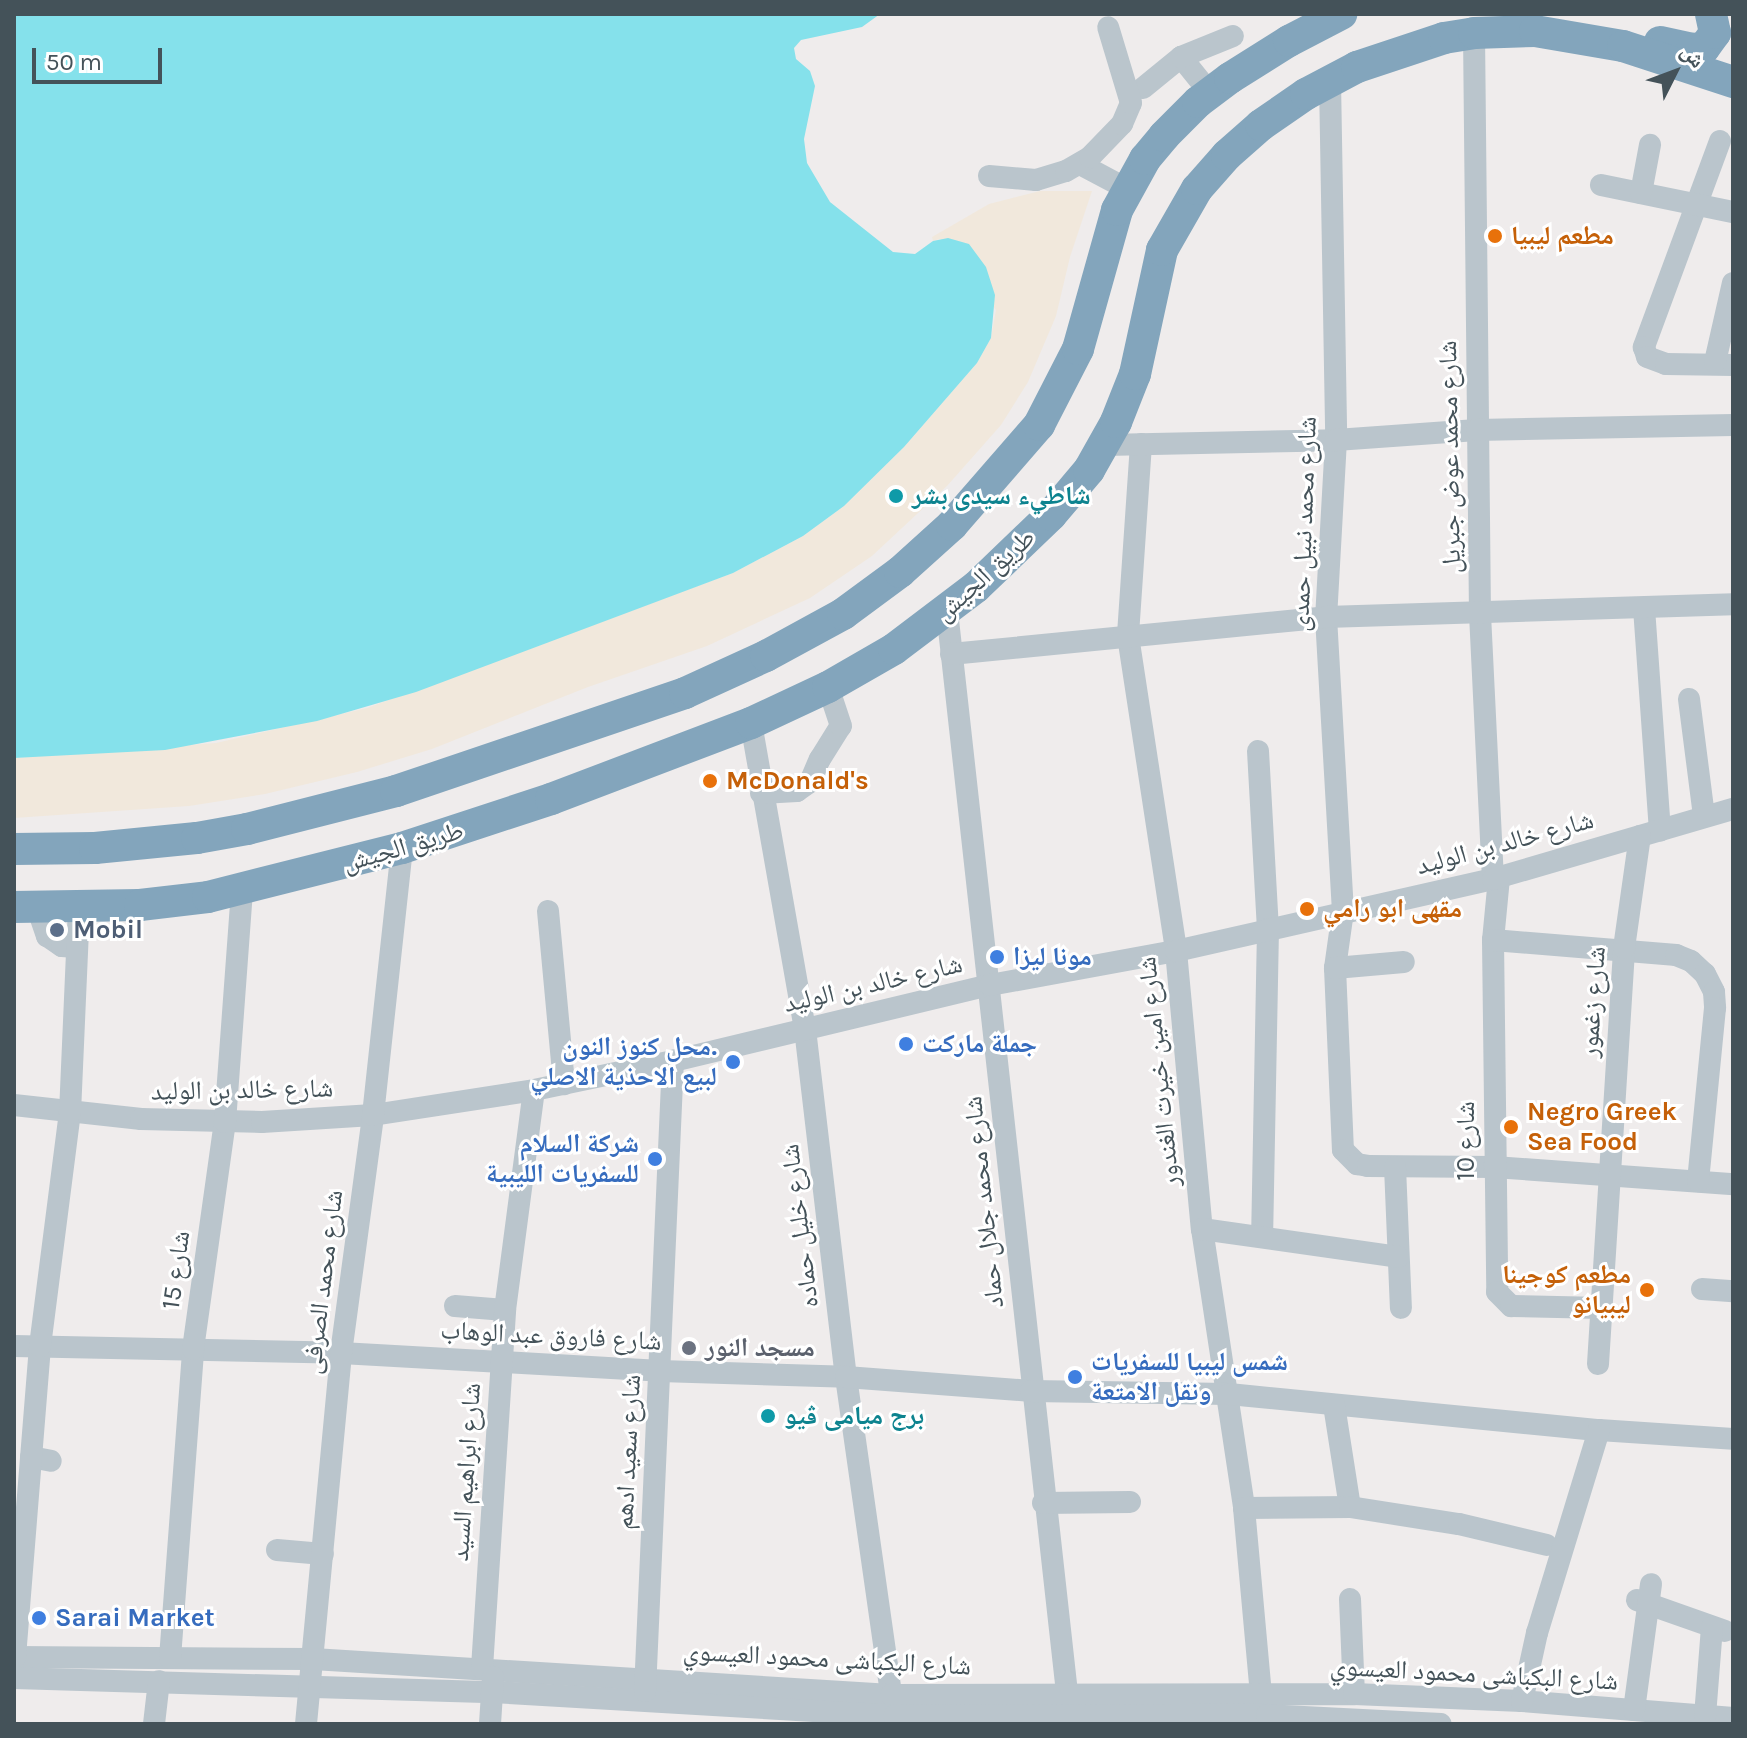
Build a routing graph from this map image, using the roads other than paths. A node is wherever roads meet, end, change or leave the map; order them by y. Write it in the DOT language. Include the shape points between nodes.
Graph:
graph roads {
  1 [pos="1341,14"];
  2 [pos="1711,14"];
  3 [pos="1108,27"];
  4 [pos="1474,33"];
  5 [pos="1233,36"];
  6 [pos="1594,39"];
  7 [pos="1181,57"];
  8 [pos="1330,81"];
  9 [pos="1733,82"];
  10 [pos="1143,88"];
  11 [pos="1210,93"];
  12 [pos="1720,141"];
  13 [pos="1650,145"];
  14 [pos="1080,164"];
  15 [pos="989,176"];
  16 [pos="1601,185"];
  17 [pos="1127,189"];
  18 [pos="1641,193"];
  19 [pos="1696,204"];
  20 [pos="1733,212"];
  21 [pos="1733,283"];
  22 [pos="1724,364"];
  23 [pos="1733,425"];
  24 [pos="1477,430"];
  25 [pos="1336,440"];
  26 [pos="1141,444"];
  27 [pos="1105,445"];
  28 [pos="1733,604"];
  29 [pos="1644,608"];
  30 [pos="947,611"];
  31 [pos="1480,614"];
  32 [pos="1326,617"];
  33 [pos="1128,636"];
  34 [pos="951,654"];
  35 [pos="828,687"];
  36 [pos="1689,699"];
  37 [pos="751,723"];
  38 [pos="1258,751"];
  39 [pos="761,793"];
  40 [pos="1733,809"];
  41 [pos="1704,816"];
  42 [pos="1650,833"];
  43 [pos="402,848"];
  44 [pos="14,849"];
  45 [pos="1496,878"];
  46 [pos="242,890"];
  47 [pos="26,907"];
  48 [pos="79,907"];
  49 [pos="548,911"];
  50 [pos="1343,911"];
  51 [pos="1268,929"];
  52 [pos="1493,940"];
  53 [pos="75,947"];
  54 [pos="1624,948"];
  55 [pos="1176,951"];
  56 [pos="1404,962"];
  57 [pos="1335,968"];
  58 [pos="990,985"];
  59 [pos="805,1029"];
  60 [pos="673,1061"];
  61 [pos="564,1084"];
  62 [pos="534,1090"];
  63 [pos="14,1105"];
  64 [pos="70,1113"];
  65 [pos="373,1115"];
  66 [pos="225,1122"];
  67 [pos="1395,1167"];
  68 [pos="1494,1167"];
  69 [pos="1610,1173"];
  70 [pos="1698,1181"];
  71 [pos="1733,1184"];
  72 [pos="1202,1229"];
  73 [pos="1262,1236"];
  74 [pos="1398,1257"];
  75 [pos="1702,1289"];
  76 [pos="1733,1291"];
  77 [pos="455,1306"];
  78 [pos="1401,1308"];
  79 [pos="1602,1308"];
  80 [pos="505,1310"];
  81 [pos="14,1346"];
  82 [pos="40,1346"];
  83 [pos="193,1349"];
  84 [pos="341,1353"];
  85 [pos="501,1361"];
  86 [pos="1598,1364"];
  87 [pos="660,1371"];
  88 [pos="846,1377"];
  89 [pos="1031,1391"];
  90 [pos="1229,1394"];
  91 [pos="1334,1405"];
  92 [pos="1599,1430"];
  93 [pos="1733,1439"];
  94 [pos="1130,1502"];
  95 [pos="1043,1503"];
  96 [pos="1350,1507"];
  97 [pos="1244,1508"];
  98 [pos="1547,1545"];
  99 [pos="277,1550"];
  100 [pos="323,1554"];
  101 [pos="1350,1599"];
  102 [pos="170,1658"];
  103 [pos="313,1659"];
  104 [pos="14,1664"];
  105 [pos="488,1668"];
  106 [pos="159,1681"];
  107 [pos="311,1685"];
  108 [pos="645,1690"];
  109 [pos="493,1692"];
  110 [pos="1067,1693"];
  111 [pos="1261,1694"];
  112 [pos="1354,1694"];
  113 [pos="1522,1701"];
  114 [pos="1634,1710"];
  115 [pos="893,1712"];
  116 [pos="720,1716"];
  117 [pos="1705,1716"];
  118 [pos="1733,1718"];
  119 [pos="1078,1721"];
  120 [pos="1342,1721"];
  121 [pos="154,1724"];
  122 [pos="306,1724"];
  123 [pos="490,1724"];
  124 [pos="1441,1724"];
  1 -- 11 [label="highway"];
  2 -- 6 [label="highway" via="1715,33 1698,50 1630,37"];
  3 -- 14 [label="street" via="1130,110 1108,140"];
  4 -- 6 [label="highway, طريق الجيش" via="1535,31"];
  4 -- 8 [label="highway, طريق الجيش" via="1400,51"];
  4 -- 24 [label="street, شارع محمد عوض جبريل"];
  5 -- 7 [label="street"];
  6 -- 9 [label="highway, طريق الجيش"];
  7 -- 10 [label="street"];
  7 -- 11 [label="street"];
  8 -- 25 [label="street, شارع محمد نبيل حمدى"];
  8 -- 27 [label="highway, طريق الجيش" via="1244,139 1184,208 1162,250 1135,374"];
  11 -- 17 [label="highway" via="1164,136"];
  12 -- 19 [label="street"];
  13 -- 18 [label="street"];
  14 -- 15 [label="street" via="1036,180"];
  14 -- 17 [label="street"];
  16 -- 18 [label="street"];
  17 -- 44 [label="highway" via="1107,238 1078,349 1039,425 952,525 843,614 672,698 396,791 197,838"];
  18 -- 19 [label="street"];
  19 -- 20 [label="street"];
  19 -- 22 [label="street" via="1645,353 1666,364"];
  21 -- 22 [label="street"];
  23 -- 24 [label="street"];
  24 -- 25 [label="street"];
  24 -- 31 [label="street, شارع محمد عوض جبريل"];
  25 -- 26 [label="street"];
  25 -- 32 [label="street, شارع محمد نبيل حمدى"];
  26 -- 27 [label="street"];
  26 -- 33 [label="street, شارع امين خيرت الغندور"];
  27 -- 30 [label="highway, طريق الجيش" via="1051,515"];
  28 -- 29 [label="street"];
  29 -- 31 [label="street"];
  29 -- 42 [label="street, شارع زغمور"];
  30 -- 34 [label="street, شارع محمد جلال حماد"];
  30 -- 35 [label="highway, طريق الجيش"];
  31 -- 32 [label="street"];
  31 -- 45 [label="street, شارع محمد عوض جبريل"];
  32 -- 33 [label="street"];
  32 -- 50 [label="street, شارع محمد نبيل حمدى"];
  33 -- 34 [label="street"];
  33 -- 55 [label="street, شارع امين خيرت الغندور"];
  34 -- 58 [label="street, شارع محمد جلال حماد"];
  35 -- 37 [label="highway, طريق الجيش"];
  35 -- 39 [label="street" via="841,726 810,782 797,791"];
  36 -- 41 [label="street"];
  37 -- 39 [label="street, شارع خليل حماده"];
  37 -- 43 [label="highway, طريق الجيش" via="551,799"];
  38 -- 51 [label="street"];
  39 -- 59 [label="street, شارع خليل حماده"];
  40 -- 41 [label="street, شارع خالد بن الوليد"];
  41 -- 42 [label="street, شارع خالد بن الوليد"];
  42 -- 45 [label="street, شارع خالد بن الوليد"];
  42 -- 54 [label="street, شارع زغمور"];
  43 -- 46 [label="highway, طريق الجيش"];
  43 -- 65 [label="street, شارع محمد الصرفى"];
  45 -- 50 [label="street, شارع خالد بن الوليد"];
  45 -- 52 [label="street, شارع 10"];
  46 -- 48 [label="highway, طريق الجيش" via="174,902"];
  46 -- 66 [label="street, شارع 15"];
  47 -- 48 [label="highway, طريق الجيش"];
  47 -- 53 [label="street" via="47,936"];
  48 -- 53 [label="street"];
  49 -- 61 [label="street"];
  50 -- 51 [label="street, شارع خالد بن الوليد"];
  50 -- 57 [label="street, شارع محمد نبيل حمدى"];
  51 -- 55 [label="street, شارع خالد بن الوليد"];
  51 -- 73 [label="street"];
  52 -- 54 [label="street"];
  52 -- 68 [label="street, شارع 10"];
  53 -- 64 [label="street"];
  54 -- 69 [label="street, شارع زغمور"];
  54 -- 70 [label="street" via="1691,961 1714,992"];
  55 -- 58 [label="street, شارع خالد بن الوليد"];
  55 -- 72 [label="street, شارع امين خيرت الغندور"];
  56 -- 57 [label="street"];
  57 -- 67 [label="street, شارع محمد نبيل حمدى" via="1343,1150 1357,1164"];
  58 -- 59 [label="street, شارع خالد بن الوليد"];
  58 -- 89 [label="street, شارع محمد جلال حماد"];
  59 -- 60 [label="street, شارع خالد بن الوليد"];
  59 -- 88 [label="street, شارع خليل حماده"];
  60 -- 61 [label="street, شارع خالد بن الوليد"];
  60 -- 87 [label="street, شارع سعيد ادهم"];
  61 -- 62 [label="street, شارع خالد بن الوليد"];
  62 -- 65 [label="street, شارع خالد بن الوليد"];
  62 -- 80 [label="street, شارع ابراهيم السيد"];
  63 -- 64 [label="street, شارع خالد بن الوليد"];
  64 -- 66 [label="street, شارع خالد بن الوليد"];
  64 -- 82 [label="street"];
  65 -- 66 [label="street, شارع خالد بن الوليد"];
  65 -- 84 [label="street, شارع محمد الصرفى"];
  66 -- 83 [label="street, شارع 15"];
  67 -- 68 [label="street"];
  67 -- 74 [label="street"];
  68 -- 69 [label="street"];
  68 -- 79 [label="street, شارع 10" via="1496,1280 1502,1301 1521,1307"];
  69 -- 70 [label="street"];
  69 -- 79 [label="street, شارع زغمور"];
  70 -- 71 [label="street"];
  72 -- 73 [label="street"];
  72 -- 90 [label="street, شارع امين خيرت الغندور"];
  73 -- 74 [label="street"];
  74 -- 78 [label="street"];
  75 -- 76 [label="street"];
  77 -- 80 [label="street"];
  79 -- 86 [label="street, شارع زغمور"];
  80 -- 85 [label="street, شارع ابراهيم السيد"];
  81 -- 82 [label="street, شارع فاروق عبد الوهاب"];
  82 -- 83 [label="street, شارع فاروق عبد الوهاب"];
  82 -- 104 [label="street" via="41,1459"];
  83 -- 84 [label="street, شارع فاروق عبد الوهاب"];
  83 -- 102 [label="street, شارع 15"];
  84 -- 85 [label="street, شارع فاروق عبد الوهاب"];
  84 -- 100 [label="street, شارع محمد الصرفى"];
  85 -- 87 [label="street, شارع فاروق عبد الوهاب"];
  85 -- 105 [label="street, شارع ابراهيم السيد"];
  87 -- 88 [label="street, شارع فاروق عبد الوهاب"];
  87 -- 108 [label="street, شارع سعيد ادهم"];
  88 -- 89 [label="street, شارع فاروق عبد الوهاب"];
  88 -- 115 [label="street, شارع خليل حماده"];
  89 -- 90 [label="street, شارع فاروق عبد الوهاب"];
  89 -- 95 [label="street, شارع محمد جلال حماد"];
  90 -- 91 [label="street, شارع فاروق عبد الوهاب"];
  90 -- 97 [label="street, شارع امين خيرت الغندور"];
  91 -- 92 [label="street, شارع فاروق عبد الوهاب"];
  91 -- 96 [label="street"];
  92 -- 93 [label="street, شارع فاروق عبد الوهاب"];
  92 -- 113 [label="street" via="1537,1633"];
  94 -- 95 [label="street"];
  95 -- 110 [label="street, شارع محمد جلال حماد"];
  96 -- 97 [label="street"];
  96 -- 98 [label="street"];
  97 -- 111 [label="street, شارع امين خيرت الغندور"];
  99 -- 100 [label="street"];
  100 -- 103 [label="street, شارع محمد الصرفى"];
  101 -- 112 [label="street"];
  102 -- 103 [label="street, شارع البكباشى محمود العيسوي"];
  102 -- 104 [label="street, شارع البكباشى محمود العيسوي"];
  103 -- 105 [label="street, شارع البكباشى محمود العيسوي"];
  103 -- 107 [label="street, شارع محمد الصرفى"];
  104 -- 106 [label="street, شارع البكباشى محمود العيسوي"];
  105 -- 108 [label="street, شارع البكباشى محمود العيسوي"];
  105 -- 109 [label="street, شارع ابراهيم السيد"];
  106 -- 107 [label="street, شارع البكباشى محمود العيسوي"];
  106 -- 121 [label="street"];
  107 -- 109 [label="street, شارع البكباشى محمود العيسوي"];
  107 -- 122 [label="street, شارع محمد الصرفى"];
  108 -- 109 [label="street, شارع البكباشى محمود العيسوي"];
  108 -- 115 [label="street, شارع البكباشى محمود العيسوي"];
  108 -- 116 [label="street, شارع البكباشى محمود العيسوي"];
  109 -- 123 [label="street, شارع ابراهيم السيد"];
  110 -- 111 [label="street, شارع البكباشى محمود العيسوي"];
  110 -- 115 [label="street, شارع البكباشى محمود العيسوي"];
  111 -- 112 [label="street, شارع البكباشى محمود العيسوي"];
  112 -- 113 [label="street, شارع البكباشى محمود العيسوي"];
  113 -- 114 [label="street, شارع البكباشى محمود العيسوي"];
  114 -- 117 [label="street, شارع البكباشى محمود العيسوي"];
  114 -- 117 [label="street" via="1645,1596 1719,1629"];
  115 -- 116 [label="street, شارع البكباشى محمود العيسوي"];
  115 -- 119 [label="street, شارع البكباشى محمود العيسوي"];
  117 -- 118 [label="street, شارع البكباشى محمود العيسوي"];
  119 -- 120 [label="street, شارع البكباشى محمود العيسوي"];
  120 -- 124 [label="street, شارع البكباشى محمود العيسوي"];
}
